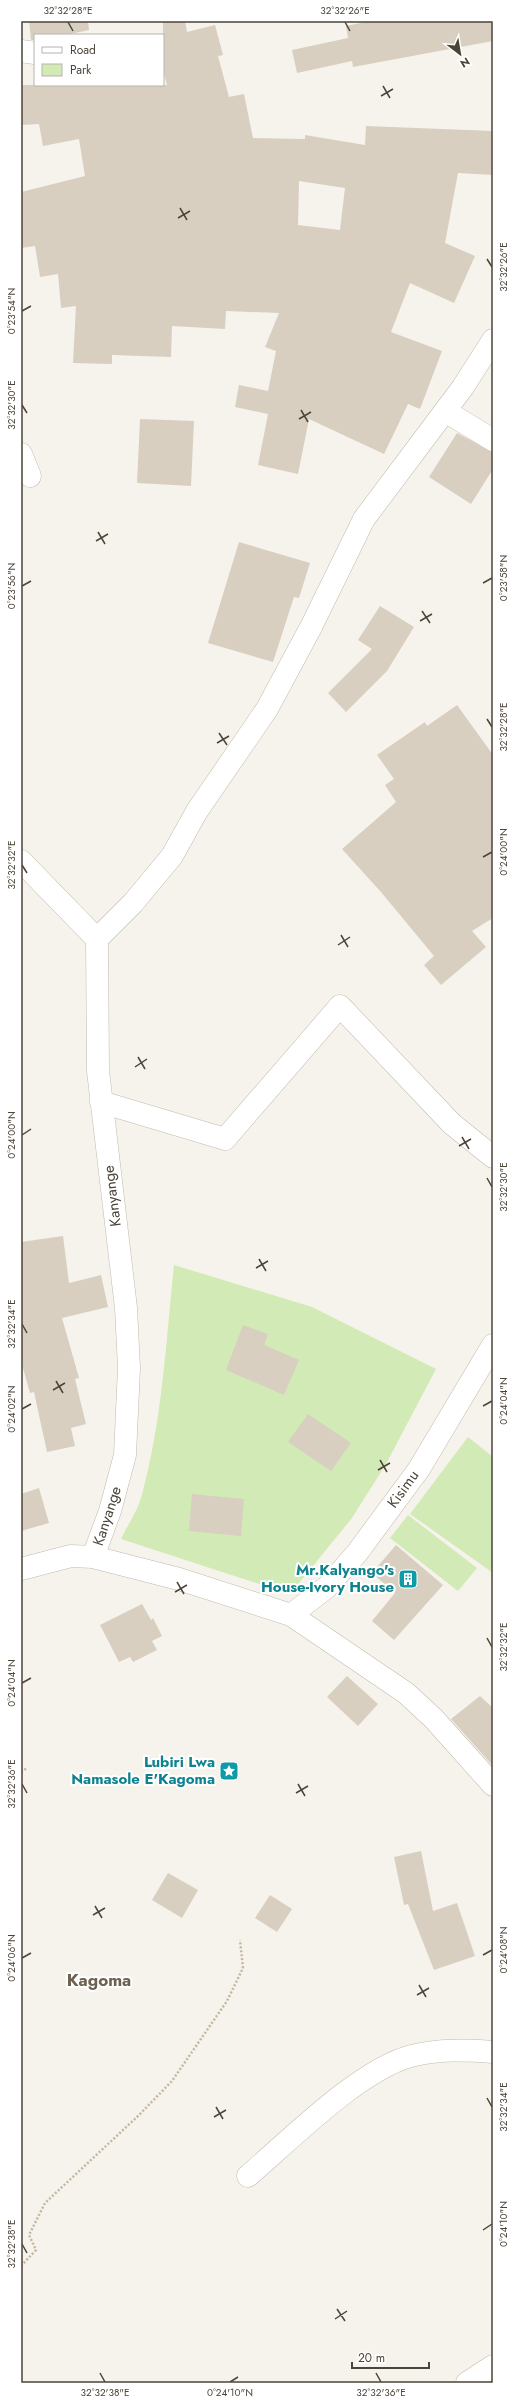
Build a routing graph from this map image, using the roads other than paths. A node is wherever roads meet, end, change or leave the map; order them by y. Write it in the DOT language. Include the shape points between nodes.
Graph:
graph roads {
  1 [pos="21,51"];
  2 [pos="34,53"];
  3 [pos="493,340"];
  4 [pos="445,411"];
  5 [pos="493,440"];
  6 [pos="21,454"];
  7 [pos="30,476"];
  8 [pos="21,861"];
  9 [pos="97,939"];
  10 [pos="101,1102"];
  11 [pos="493,1156"];
  12 [pos="493,1345"];
  13 [pos="93,1557"];
  14 [pos="21,1569"];
  15 [pos="291,1615"];
  16 [pos="493,1785"];
  17 [pos="493,2052"];
  18 [pos="248,2176"];
  19 [pos="493,2366"];
  20 [pos="467,2383"];
  1 -- 2 [label="street"];
  3 -- 4 [label="street"];
  4 -- 5 [label="street"];
  4 -- 9 [label="street" via="364,519 267,709 197,811 172,856"];
  6 -- 7 [label="street"];
  8 -- 9 [label="street"];
  9 -- 10 [label="street, Kanyange" via="96,985"];
  10 -- 11 [label="street" via="226,1139 340,1006 452,1124"];
  10 -- 13 [label="street, Kanyange" via="126,1308 129,1368 125,1455 110,1511"];
  12 -- 15 [label="street, Kisimu" via="419,1469 357,1553 327,1587"];
  13 -- 14 [label="street" via="70,1556"];
  13 -- 15 [label="street" via="179,1579"];
  15 -- 16 [label="street" via="406,1693 434,1719"];
  17 -- 18 [label="street" via="435,2051 390,2064 339,2099"];
  19 -- 20 [label="street"];
}
